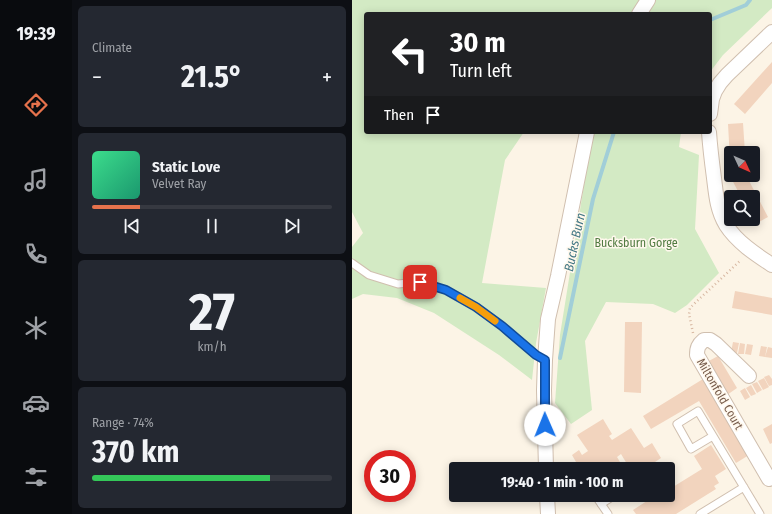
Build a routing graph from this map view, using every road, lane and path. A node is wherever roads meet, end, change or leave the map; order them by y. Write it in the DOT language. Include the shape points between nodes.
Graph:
graph roads {
  1 [pos="648,0"];
  2 [pos="640,12"];
  3 [pos="772,32"];
  4 [pos="712,99"];
  5 [pos="587,134"];
  6 [pos="709,134"];
  7 [pos="752,250"];
  8 [pos="352,263"];
  9 [pos="772,265"];
  10 [pos="698,345"];
  11 [pos="545,360"];
  12 [pos="749,376"];
  13 [pos="713,436"];
  14 [pos="546,462"];
  15 [pos="770,478"];
  16 [pos="744,487"];
  17 [pos="547,502"];
  18 [pos="604,502"];
  19 [pos="601,504"];
  20 [pos="548,514"];
  21 [pos="608,514"];
  22 [pos="700,514"];
  23 [pos="760,514"];
  1 -- 2 [label="street"];
  3 -- 4 [label="street" via="726,75"];
  5 -- 11 [label="street" via="548,319"];
  6 -- 7 [label="street" via="718,208 732,233"];
  7 -- 9 [label="street"];
  7 -- 10 [label="path" via="690,308 694,340"];
  8 -- 11 [label="lane" via="370,275 398,284 420,282 446,290 476,307"];
  10 -- 12 [label="street, Miltonfold Court" via="704,340 710,340"];
  10 -- 15 [label="street, Miltonfold Court" via="697,355"];
  11 -- 14 [label="street"];
  13 -- 13 [label="lane" via="691,449 677,424 698,411"];
  13 -- 16 [label="lane"];
  16 -- 22 [label="lane"];
  16 -- 23 [label="lane"];
  17 -- 20 [label="street"];
  18 -- 19 [label="lane"];
  19 -- 21 [label="lane"];
}
